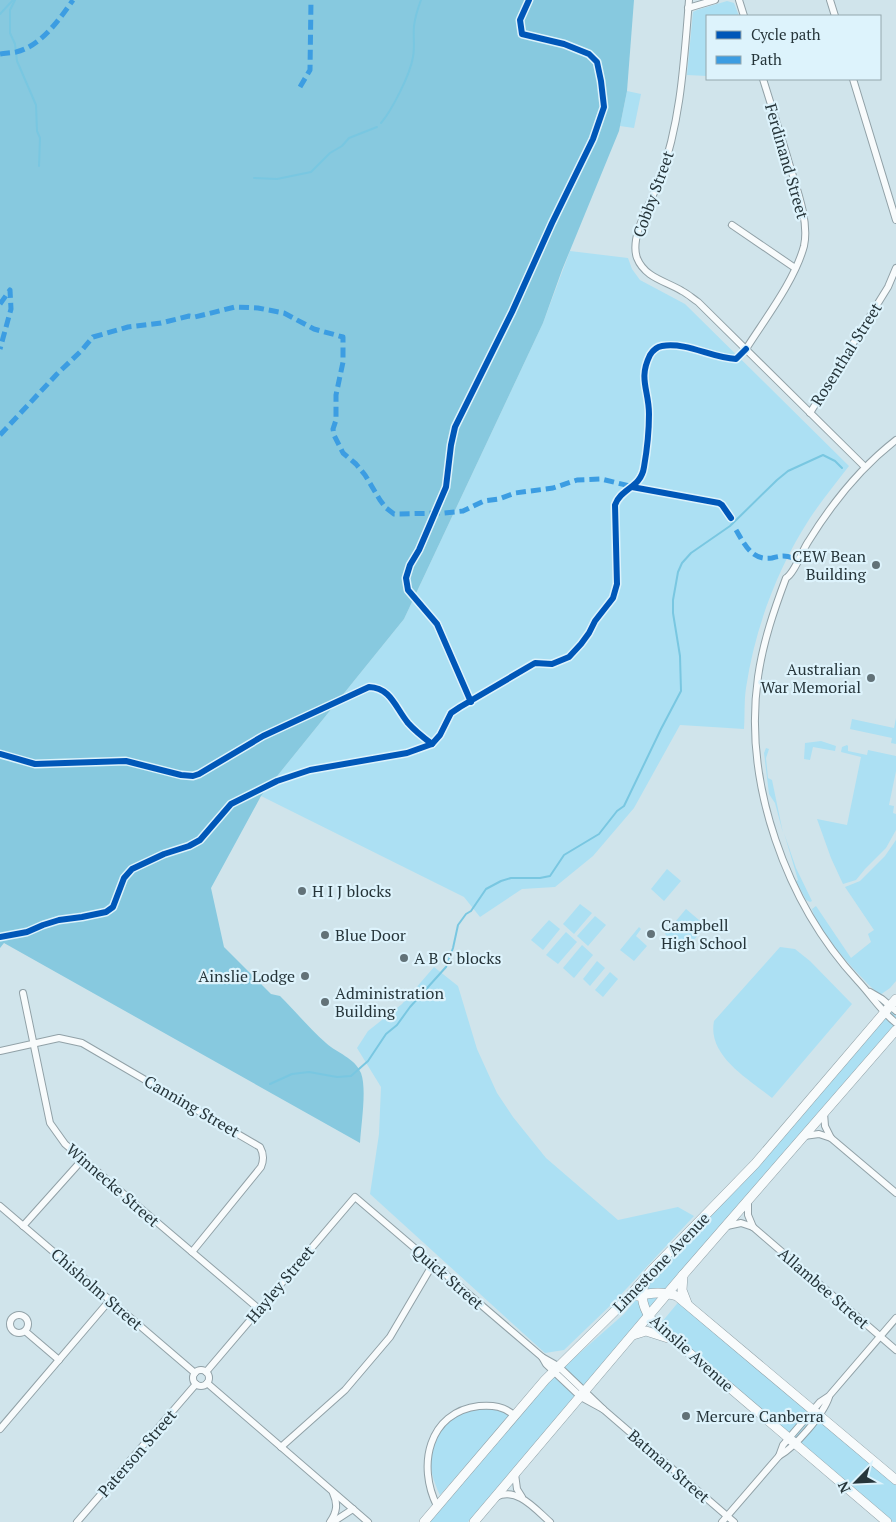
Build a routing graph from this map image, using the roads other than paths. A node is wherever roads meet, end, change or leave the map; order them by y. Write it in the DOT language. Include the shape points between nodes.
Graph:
graph roads {
  1 [pos="689,0"];
  2 [pos="715,0"];
  3 [pos="739,0"];
  4 [pos="830,0"];
  5 [pos="688,8"];
  6 [pos="744,15"];
  7 [pos="835,15"];
  8 [pos="763,80"];
  9 [pos="853,80"];
  10 [pos="896,220"];
  11 [pos="732,225"];
  12 [pos="796,268"];
  13 [pos="896,268"];
  14 [pos="746,349"];
  15 [pos="810,413"];
  16 [pos="896,440"];
  17 [pos="865,467"];
  18 [pos="866,990"];
  19 [pos="23,993"];
  20 [pos="894,1005"];
  21 [pos="883,1013"];
  22 [pos="896,1023"];
  23 [pos="896,1030"];
  24 [pos="34,1043"];
  25 [pos="0,1051"];
  26 [pos="824,1113"];
  27 [pos="804,1136"];
  28 [pos="831,1138"];
  29 [pos="83,1159"];
  30 [pos="896,1193"];
  31 [pos="355,1197"];
  32 [pos="748,1202"];
  33 [pos="0,1206"];
  34 [pos="23,1226"];
  35 [pos="727,1226"];
  36 [pos="753,1227"];
  37 [pos="192,1252"];
  38 [pos="433,1264"];
  39 [pos="651,1271"];
  40 [pos="683,1275"];
  41 [pos="643,1294"];
  42 [pos="668,1294"];
  43 [pos="628,1298"];
  44 [pos="110,1300"];
  45 [pos="687,1303"];
  46 [pos="260,1309"];
  47 [pos="648,1316"];
  48 [pos="896,1318"];
  49 [pos="25,1330"];
  50 [pos="631,1336"];
  51 [pos="881,1336"];
  52 [pos="678,1343"];
  53 [pos="896,1350"];
  54 [pos="59,1360"];
  55 [pos="556,1369"];
  56 [pos="206,1372"];
  57 [pos="195,1373"];
  58 [pos="207,1383"];
  59 [pos="196,1384"];
  60 [pos="583,1394"];
  61 [pos="816,1413"];
  62 [pos="515,1416"];
  63 [pos="0,1429"];
  64 [pos="792,1441"];
  65 [pos="281,1447"];
  66 [pos="516,1474"];
  67 [pos="896,1480"];
  68 [pos="332,1491"];
  69 [pos="495,1498"];
  70 [pos="526,1502"];
  71 [pos="437,1506"];
  72 [pos="353,1509"];
  73 [pos="727,1516"];
  74 [pos="78,1522"];
  75 [pos="332,1522"];
  76 [pos="368,1522"];
  77 [pos="424,1522"];
  78 [pos="474,1522"];
  79 [pos="550,1522"];
  80 [pos="722,1522"];
  81 [pos="734,1522"];
  82 [pos="887,1522"];
  1 -- 5 [label="street, Cobby Street"];
  2 -- 5 [label="street"];
  3 -- 6 [label="street"];
  4 -- 7 [label="street"];
  5 -- 14 [label="street, Cobby Street" via="680,104 660,180 637,234 637,258 651,276 698,302"];
  8 -- 12 [label="street, Ferdinand Street" via="805,226 804,244"];
  9 -- 10 [label="street"];
  11 -- 12 [label="street"];
  12 -- 14 [label="street, Ferdinand Street"];
  13 -- 15 [label="street, Rosenthal Street" via="888,287"];
  14 -- 15 [label="street, Cobby Street"];
  15 -- 17 [label="street, Cobby Street"];
  16 -- 17 [label="street"];
  17 -- 18 [label="street" via="821,520 786,578 762,657 755,720 763,792 793,886 827,944"];
  18 -- 20 [label="street"];
  18 -- 21 [label="street"];
  19 -- 24 [label="street, Winnecke Street"];
  20 -- 21 [label="main road, Limestone Avenue"];
  21 -- 22 [label="street"];
  21 -- 39 [label="main road, Limestone Avenue" via="756,1164"];
  23 -- 26 [label="main road, Limestone Avenue"];
  24 -- 25 [label="street, Canning Street"];
  24 -- 29 [label="street, Winnecke Street" via="50,1122 64,1144"];
  24 -- 37 [label="street, Canning Street" via="59,1038 82,1043 260,1147 263,1152 261,1168"];
  26 -- 27 [label="main road, Limestone Avenue"];
  26 -- 28 [label="street" via="825,1126"];
  27 -- 28 [label="street" via="819,1134"];
  27 -- 32 [label="main road, Limestone Avenue"];
  28 -- 30 [label="street"];
  29 -- 34 [label="street"];
  29 -- 37 [label="street, Winnecke Street"];
  31 -- 38 [label="street, Quick Street"];
  31 -- 46 [label="street, Hayley Street"];
  32 -- 35 [label="main road, Limestone Avenue"];
  32 -- 36 [label="street" via="748,1215"];
  33 -- 34 [label="street, Chisholm Street"];
  34 -- 44 [label="street, Chisholm Street"];
  35 -- 36 [label="street" via="741,1223"];
  35 -- 40 [label="main road, Limestone Avenue"];
  36 -- 51 [label="street, Allambee Street"];
  37 -- 46 [label="street, Winnecke Street"];
  38 -- 55 [label="street, Quick Street"];
  38 -- 65 [label="street" via="390,1337 345,1390"];
  39 -- 41 [label="main road, Ainslie Avenue"];
  39 -- 43 [label="main road, Limestone Avenue"];
  40 -- 42 [label="main road, Limestone Avenue"];
  40 -- 45 [label="main road" via="682,1290"];
  41 -- 42 [label="main road, Ainslie Avenue"];
  41 -- 43 [label="main road, Ainslie Avenue"];
  41 -- 47 [label="main road, Ainslie Avenue"];
  42 -- 45 [label="main road, Ainslie Avenue"];
  42 -- 47 [label="main road, Limestone Avenue"];
  43 -- 55 [label="main road, Limestone Avenue"];
  44 -- 54 [label="street"];
  44 -- 57 [label="street, Chisholm Street"];
  45 -- 61 [label="main road, Ainslie Avenue"];
  46 -- 56 [label="street, Hayley Street"];
  47 -- 50 [label="main road, Limestone Avenue"];
  47 -- 52 [label="main road, Ainslie Avenue"];
  48 -- 51 [label="street"];
  49 -- 54 [label="street"];
  50 -- 52 [label="main road" via="646,1331"];
  50 -- 60 [label="main road, Limestone Avenue"];
  51 -- 53 [label="street, Allambee Street"];
  51 -- 61 [label="street" via="829,1396 820,1402"];
  52 -- 64 [label="main road, Ainslie Avenue"];
  54 -- 63 [label="street"];
  55 -- 60 [label="street, Batman Street"];
  55 -- 62 [label="main road, Limestone Avenue"];
  56 -- 57 [label="street" via="199,1370"];
  56 -- 58 [label="street" via="209,1376"];
  57 -- 59 [label="street"];
  58 -- 59 [label="street"];
  58 -- 65 [label="street"];
  59 -- 74 [label="street, Paterson Street"];
  60 -- 66 [label="main road, Limestone Avenue"];
  60 -- 73 [label="street, Batman Street"];
  61 -- 64 [label="street"];
  61 -- 67 [label="main road, Ainslie Avenue"];
  62 -- 71 [label="main road, Limestone Avenue"];
  62 -- 71 [label="street" via="502,1407 486,1405 456,1412 443,1422 429,1448 427,1464 432,1496"];
  64 -- 73 [label="street" via="783,1445 779,1456"];
  64 -- 82 [label="main road, Ainslie Avenue"];
  65 -- 68 [label="street"];
  66 -- 69 [label="main road, Limestone Avenue"];
  66 -- 70 [label="street" via="517,1489"];
  68 -- 72 [label="street"];
  68 -- 75 [label="street" via="337,1507"];
  69 -- 70 [label="street" via="510,1494"];
  69 -- 78 [label="main road, Limestone Avenue"];
  70 -- 79 [label="street"];
  71 -- 77 [label="main road, Limestone Avenue"];
  72 -- 75 [label="street"];
  72 -- 76 [label="street"];
  73 -- 80 [label="street"];
  73 -- 81 [label="street, Batman Street"];
}
